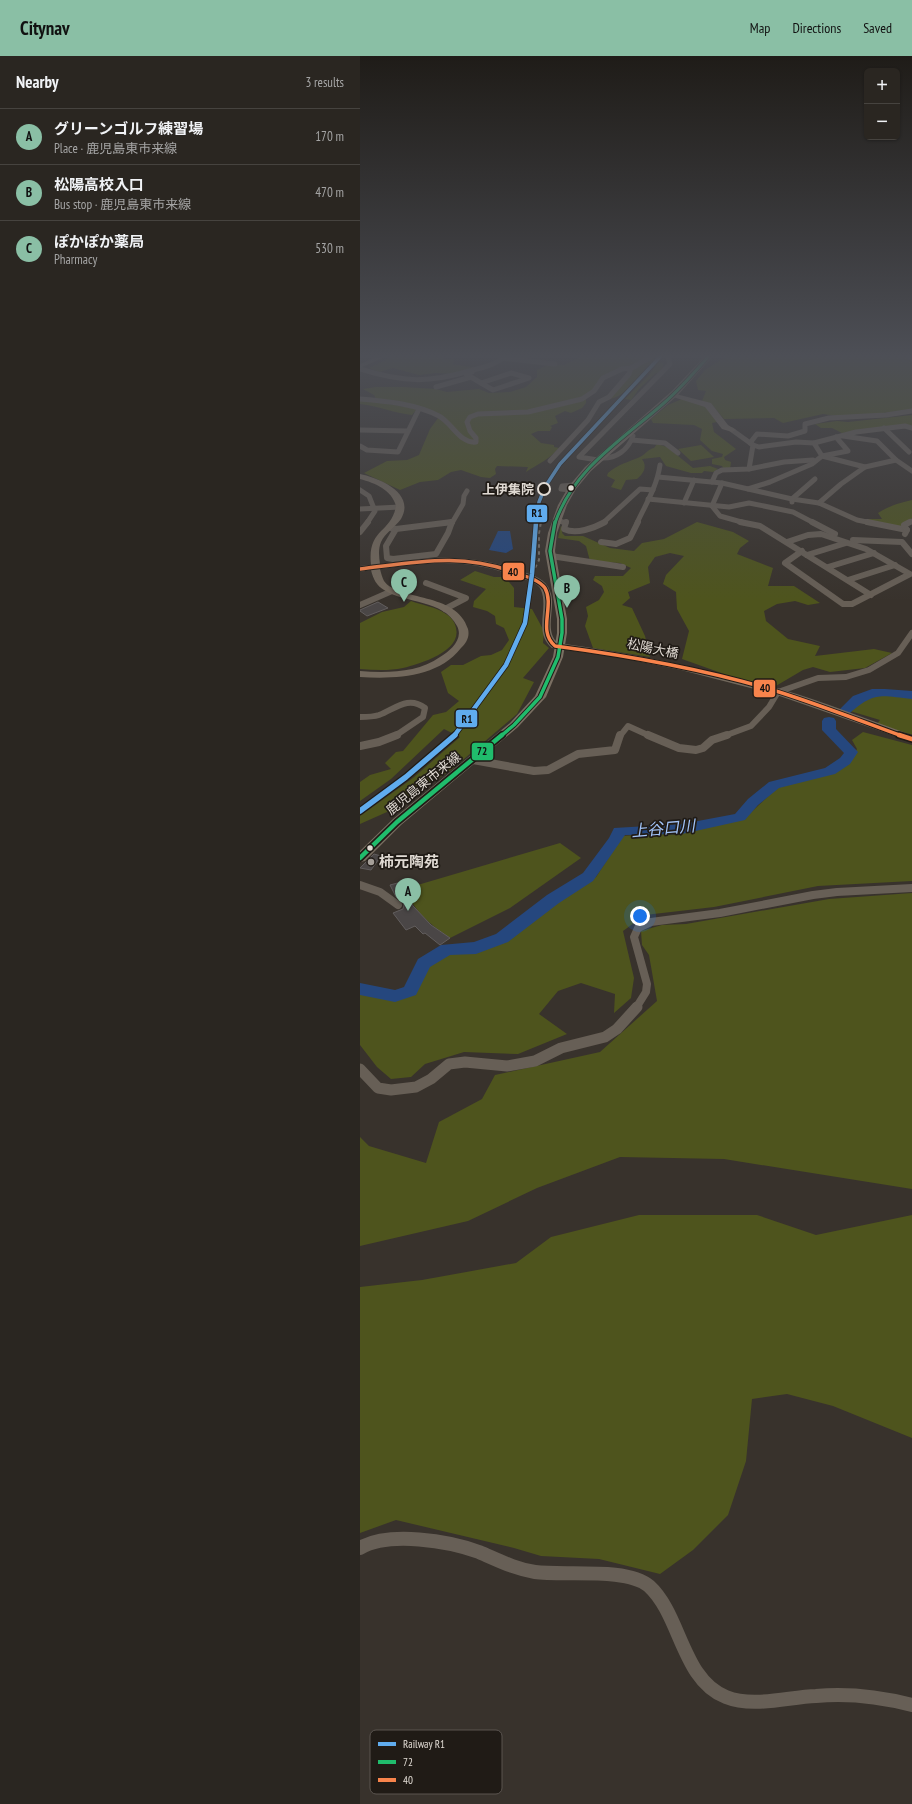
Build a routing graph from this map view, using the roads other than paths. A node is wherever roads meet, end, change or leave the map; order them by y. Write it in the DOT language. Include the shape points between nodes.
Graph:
graph roads {
  1 [pos="404,439"];
  2 [pos="464,439"];
  3 [pos="476,439"];
  4 [pos="571,439"];
  5 [pos="596,439"];
  6 [pos="628,439"];
  7 [pos="633,439"];
  8 [pos="744,439"];
  9 [pos="754,439"];
  10 [pos="829,439"];
  11 [pos="840,439"];
  12 [pos="858,439"];
  13 [pos="895,439"];
  14 [pos="814,443"];
  15 [pos="751,444"];
  16 [pos="360,446"];
  17 [pos="909,452"];
  18 [pos="678,453"];
  19 [pos="360,454"];
  20 [pos="374,455"];
  21 [pos="820,458"];
  22 [pos="600,459"];
  23 [pos="896,460"];
  24 [pos="550,461"];
  25 [pos="660,465"];
  26 [pos="865,467"];
  27 [pos="749,469"];
  28 [pos="912,471"];
  29 [pos="360,476"];
  30 [pos="658,477"];
  31 [pos="815,479"];
  32 [pos="694,480"];
  33 [pos="712,482"];
  34 [pos="722,483"];
  35 [pos="748,489"];
  36 [pos="360,490"];
  37 [pos="653,490"];
  38 [pos="467,491"];
  39 [pos="648,499"];
  40 [pos="792,499"];
  41 [pos="684,503"];
  42 [pos="819,503"];
  43 [pos="712,506"];
  44 [pos="400,507"];
  45 [pos="375,508"];
  46 [pos="360,509"];
  47 [pos="793,512"];
  48 [pos="556,520"];
  49 [pos="912,520"];
  50 [pos="452,522"];
  51 [pos="392,528"];
  52 [pos="909,531"];
  53 [pos="360,532"];
  54 [pos="601,542"];
  55 [pos="787,542"];
  56 [pos="846,542"];
  57 [pos="902,542"];
  58 [pos="804,553"];
  59 [pos="874,553"];
  60 [pos="912,554"];
  61 [pos="551,556"];
  62 [pos="895,565"];
  63 [pos="376,567"];
  64 [pos="623,567"];
  65 [pos="828,567"];
  66 [pos="360,569"];
  67 [pos="848,580"];
  68 [pos="426,583"];
  69 [pos="392,591"];
  70 [pos="871,595"];
  71 [pos="360,605"];
  72 [pos="445,609"];
  73 [pos="912,634"];
  74 [pos="560,648"];
  75 [pos="360,674"];
  76 [pos="778,692"];
  77 [pos="360,717"];
  78 [pos="912,739"];
  79 [pos="360,746"];
  80 [pos="473,760"];
  81 [pos="360,858"];
  82 [pos="360,885"];
  83 [pos="912,888"];
  84 [pos="398,905"];
  85 [pos="360,1069"];
  86 [pos="360,1548"];
  87 [pos="912,1705"];
  1 -- 16 [label="street" via="398,452 367,450"];
  2 -- 3 [label="street" via="474,443"];
  4 -- 24 [label="street"];
  5 -- 22 [label="street" via="579,456"];
  6 -- 22 [label="main road, 鹿児島東市来線"];
  7 -- 18 [label="street" via="641,442 665,443"];
  8 -- 15 [label="street"];
  9 -- 15 [label="street"];
  10 -- 14 [label="street"];
  11 -- 21 [label="street" via="848,451"];
  12 -- 23 [label="street" via="877,441"];
  13 -- 17 [label="street"];
  14 -- 15 [label="street" via="785,443 766,447"];
  14 -- 21 [label="street"];
  15 -- 27 [label="street"];
  19 -- 20 [label="street"];
  21 -- 26 [label="street"];
  21 -- 27 [label="street"];
  21 -- 35 [label="street" via="812,464"];
  22 -- 48 [label="main road, 鹿児島東市来線" via="572,488"];
  23 -- 26 [label="street"];
  23 -- 28 [label="street"];
  25 -- 30 [label="street"];
  26 -- 42 [label="street"];
  27 -- 33 [label="street" via="716,472"];
  29 -- 44 [label="street" via="386,487 395,494"];
  30 -- 32 [label="street"];
  30 -- 37 [label="street"];
  31 -- 40 [label="street"];
  32 -- 33 [label="street"];
  32 -- 41 [label="street"];
  33 -- 34 [label="street"];
  34 -- 35 [label="street"];
  34 -- 43 [label="street"];
  35 -- 40 [label="street"];
  36 -- 45 [label="street" via="369,496"];
  37 -- 39 [label="street"];
  37 -- 48 [label="street" via="640,489 605,522 596,527 570,532 564,529 566,522"];
  38 -- 50 [label="street" via="463,504"];
  39 -- 41 [label="street"];
  39 -- 54 [label="street" via="630,538 616,544"];
  40 -- 42 [label="street"];
  40 -- 47 [label="street"];
  41 -- 43 [label="street"];
  42 -- 52 [label="street" via="857,520"];
  43 -- 47 [label="street" via="729,508 749,503"];
  43 -- 55 [label="street" via="720,516 760,526"];
  44 -- 45 [label="street"];
  44 -- 51 [label="street"];
  45 -- 46 [label="street"];
  45 -- 53 [label="street" via="370,520"];
  47 -- 57 [label="street" via="836,535 859,541"];
  48 -- 61 [label="main road, 鹿児島東市来線" via="550,542"];
  49 -- 52 [label="street" via="904,525"];
  50 -- 51 [label="street"];
  50 -- 51 [label="street" via="436,554 393,559 387,558 386,546"];
  51 -- 63 [label="street" via="376,544"];
  52 -- 57 [label="street"];
  55 -- 56 [label="street" via="817,534"];
  55 -- 58 [label="street"];
  56 -- 58 [label="street"];
  56 -- 59 [label="street"];
  57 -- 60 [label="street"];
  58 -- 65 [label="street"];
  58 -- 70 [label="street" via="785,563 843,604 851,604"];
  59 -- 62 [label="street"];
  59 -- 65 [label="street"];
  61 -- 64 [label="street"];
  61 -- 74 [label="main road, 鹿児島東市来線" via="562,619"];
  62 -- 67 [label="street"];
  62 -- 70 [label="street" via="910,574"];
  63 -- 66 [label="street"];
  63 -- 69 [label="street" via="379,582"];
  63 -- 74 [label="street" via="450,560 473,561 542,583 547,594 548,640"];
  65 -- 67 [label="street"];
  67 -- 70 [label="street"];
  68 -- 72 [label="street" via="466,598"];
  69 -- 71 [label="street"];
  69 -- 72 [label="street"];
  72 -- 75 [label="street" via="455,616 464,630 463,639 447,657 429,667 411,672 388,675"];
  73 -- 76 [label="street" via="898,653 869,670 846,677 818,678"];
  74 -- 76 [label="street, 松陽大橋" via="668,663"];
  74 -- 80 [label="main road, 鹿児島東市来線" via="548,682 534,705"];
  76 -- 78 [label="street, 松陽大橋"];
  76 -- 80 [label="street" via="769,707 751,726 712,740 703,748 696,750 667,744 628,726 620,735 615,750 578,754 548,770 534,771"];
  77 -- 79 [label="street" via="380,714 410,702 425,708 423,717 400,734 381,742"];
  80 -- 81 [label="main road, 鹿児島東市来線" via="397,822"];
  82 -- 84 [label="street" via="392,898"];
  83 -- 85 [label="street" via="825,893 720,913 651,922 638,928 634,936 647,984 646,992 631,1015 605,1036 561,1048 535,1061 507,1066 465,1062 449,1064 431,1079 416,1087 391,1090 378,1088"];
  86 -- 87 [label="street" via="399,1538 452,1545 524,1570 568,1574 602,1573 634,1578 647,1584 660,1598 684,1650 708,1687 725,1698 745,1702 826,1695 895,1700"];
}
